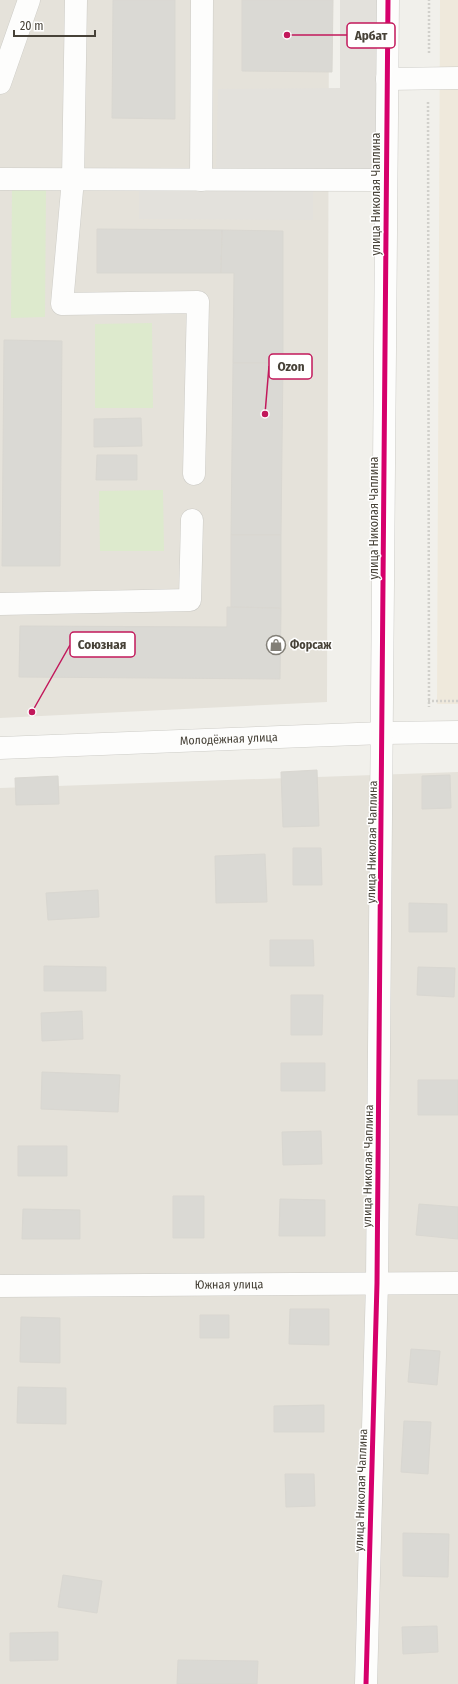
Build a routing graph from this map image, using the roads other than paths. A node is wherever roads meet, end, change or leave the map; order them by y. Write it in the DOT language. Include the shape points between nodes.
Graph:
graph roads {
  1 [pos="29,0"];
  2 [pos="76,0"];
  3 [pos="202,0"];
  4 [pos="388,0"];
  5 [pos="458,78"];
  6 [pos="387,79"];
  7 [pos="0,83"];
  8 [pos="0,179"];
  9 [pos="73,180"];
  10 [pos="200,180"];
  11 [pos="386,180"];
  12 [pos="194,474"];
  13 [pos="192,520"];
  14 [pos="0,604"];
  15 [pos="458,732"];
  16 [pos="383,733"];
  17 [pos="0,748"];
  18 [pos="377,1283"];
  19 [pos="458,1283"];
  20 [pos="0,1286"];
  21 [pos="366,1684"];
  1 -- 7 [label="street"];
  2 -- 9 [label="street"];
  3 -- 10 [label="street"];
  4 -- 6 [label="street, улица Николая Чаплина"];
  5 -- 6 [label="street"];
  6 -- 11 [label="street, улица Николая Чаплина"];
  8 -- 9 [label="street"];
  9 -- 10 [label="street"];
  9 -- 12 [label="street" via="62,304 198,302"];
  10 -- 11 [label="street"];
  11 -- 16 [label="street, улица Николая Чаплина"];
  13 -- 14 [label="street" via="190,600"];
  15 -- 16 [label="street, Молодёжная улица"];
  16 -- 17 [label="street, Молодёжная улица"];
  16 -- 18 [label="street, улица Николая Чаплина"];
  18 -- 19 [label="street, Южная улица"];
  18 -- 20 [label="street, Южная улица"];
  18 -- 21 [label="street, улица Николая Чаплина"];
}
